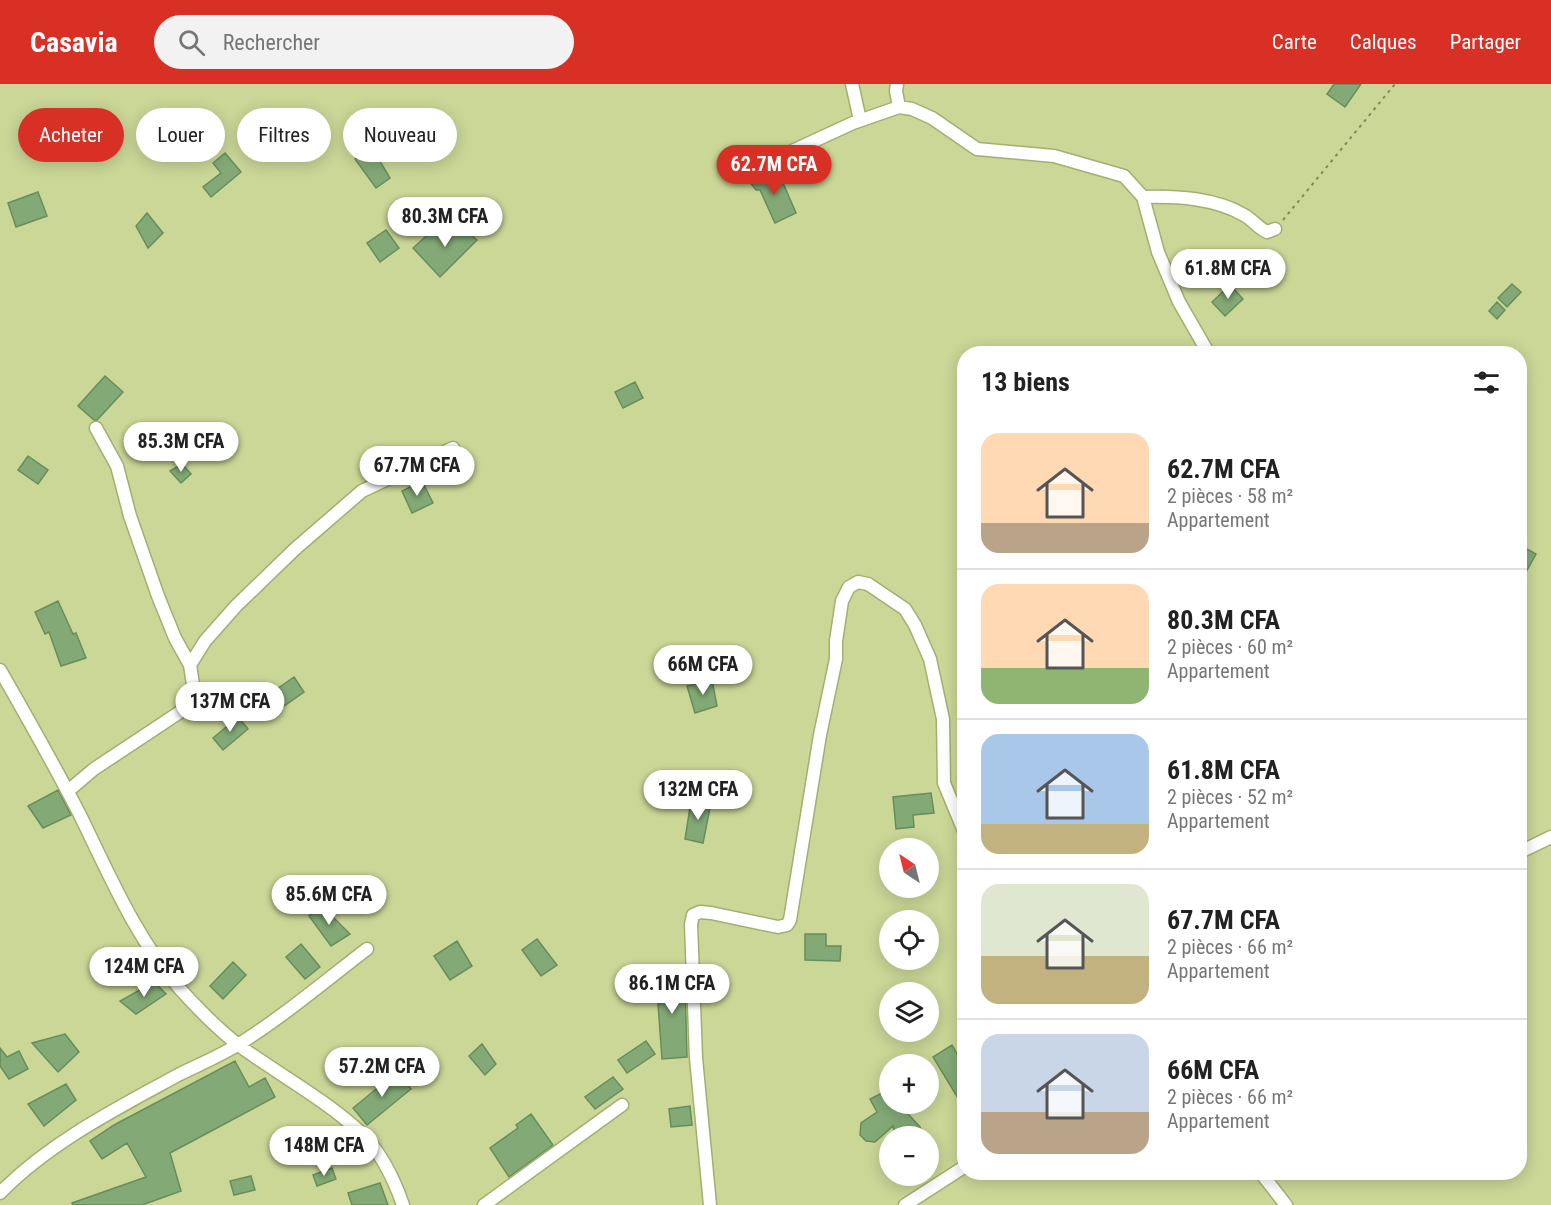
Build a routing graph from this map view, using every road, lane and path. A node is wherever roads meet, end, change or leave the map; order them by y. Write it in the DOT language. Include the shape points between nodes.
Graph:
graph roads {
  1 [pos="852,84"];
  2 [pos="897,84"];
  3 [pos="1395,84"];
  4 [pos="899,107"];
  5 [pos="860,120"];
  6 [pos="790,152"];
  7 [pos="1143,197"];
  8 [pos="1275,229"];
  9 [pos="1204,346"];
  10 [pos="96,428"];
  11 [pos="453,448"];
  12 [pos="190,665"];
  13 [pos="0,670"];
  14 [pos="11,690"];
  15 [pos="0,697"];
  16 [pos="68,791"];
  17 [pos="957,814"];
  18 [pos="1551,837"];
  19 [pos="1527,849"];
  20 [pos="367,949"];
  21 [pos="238,1045"];
  22 [pos="622,1105"];
  23 [pos="957,1172"];
  24 [pos="1266,1180"];
  25 [pos="0,1193"];
  26 [pos="403,1205"];
  27 [pos="484,1205"];
  28 [pos="710,1205"];
  29 [pos="905,1205"];
  30 [pos="1286,1205"];
  1 -- 5 [label="street"];
  2 -- 4 [label="street"];
  3 -- 8 [label="path"];
  4 -- 5 [label="street"];
  4 -- 7 [label="street" via="932,118 977,149 1054,156 1124,176"];
  5 -- 6 [label="street"];
  7 -- 8 [label="street" via="1176,196 1211,202 1240,213 1267,232"];
  7 -- 9 [label="street" via="1162,262"];
  10 -- 12 [label="street" via="117,466 158,596"];
  11 -- 12 [label="street" via="379,482 346,503 236,606"];
  12 -- 16 [label="street" via="194,691 191,702"];
  13 -- 14 [label="street"];
  14 -- 15 [label="street"];
  14 -- 16 [label="street"];
  16 -- 21 [label="street" via="147,946 181,990"];
  17 -- 28 [label="street" via="944,783 943,719 930,659 915,625 905,609 868,584 858,582 849,586 842,601 836,659 790,920 778,927 711,913 693,915 696,1058"];
  18 -- 19 [label="street"];
  20 -- 21 [label="street"];
  21 -- 25 [label="street" via="72,1136 22,1170"];
  21 -- 26 [label="street" via="361,1132 388,1169"];
  22 -- 27 [label="street"];
  23 -- 29 [label="street"];
  24 -- 30 [label="street"];
}
